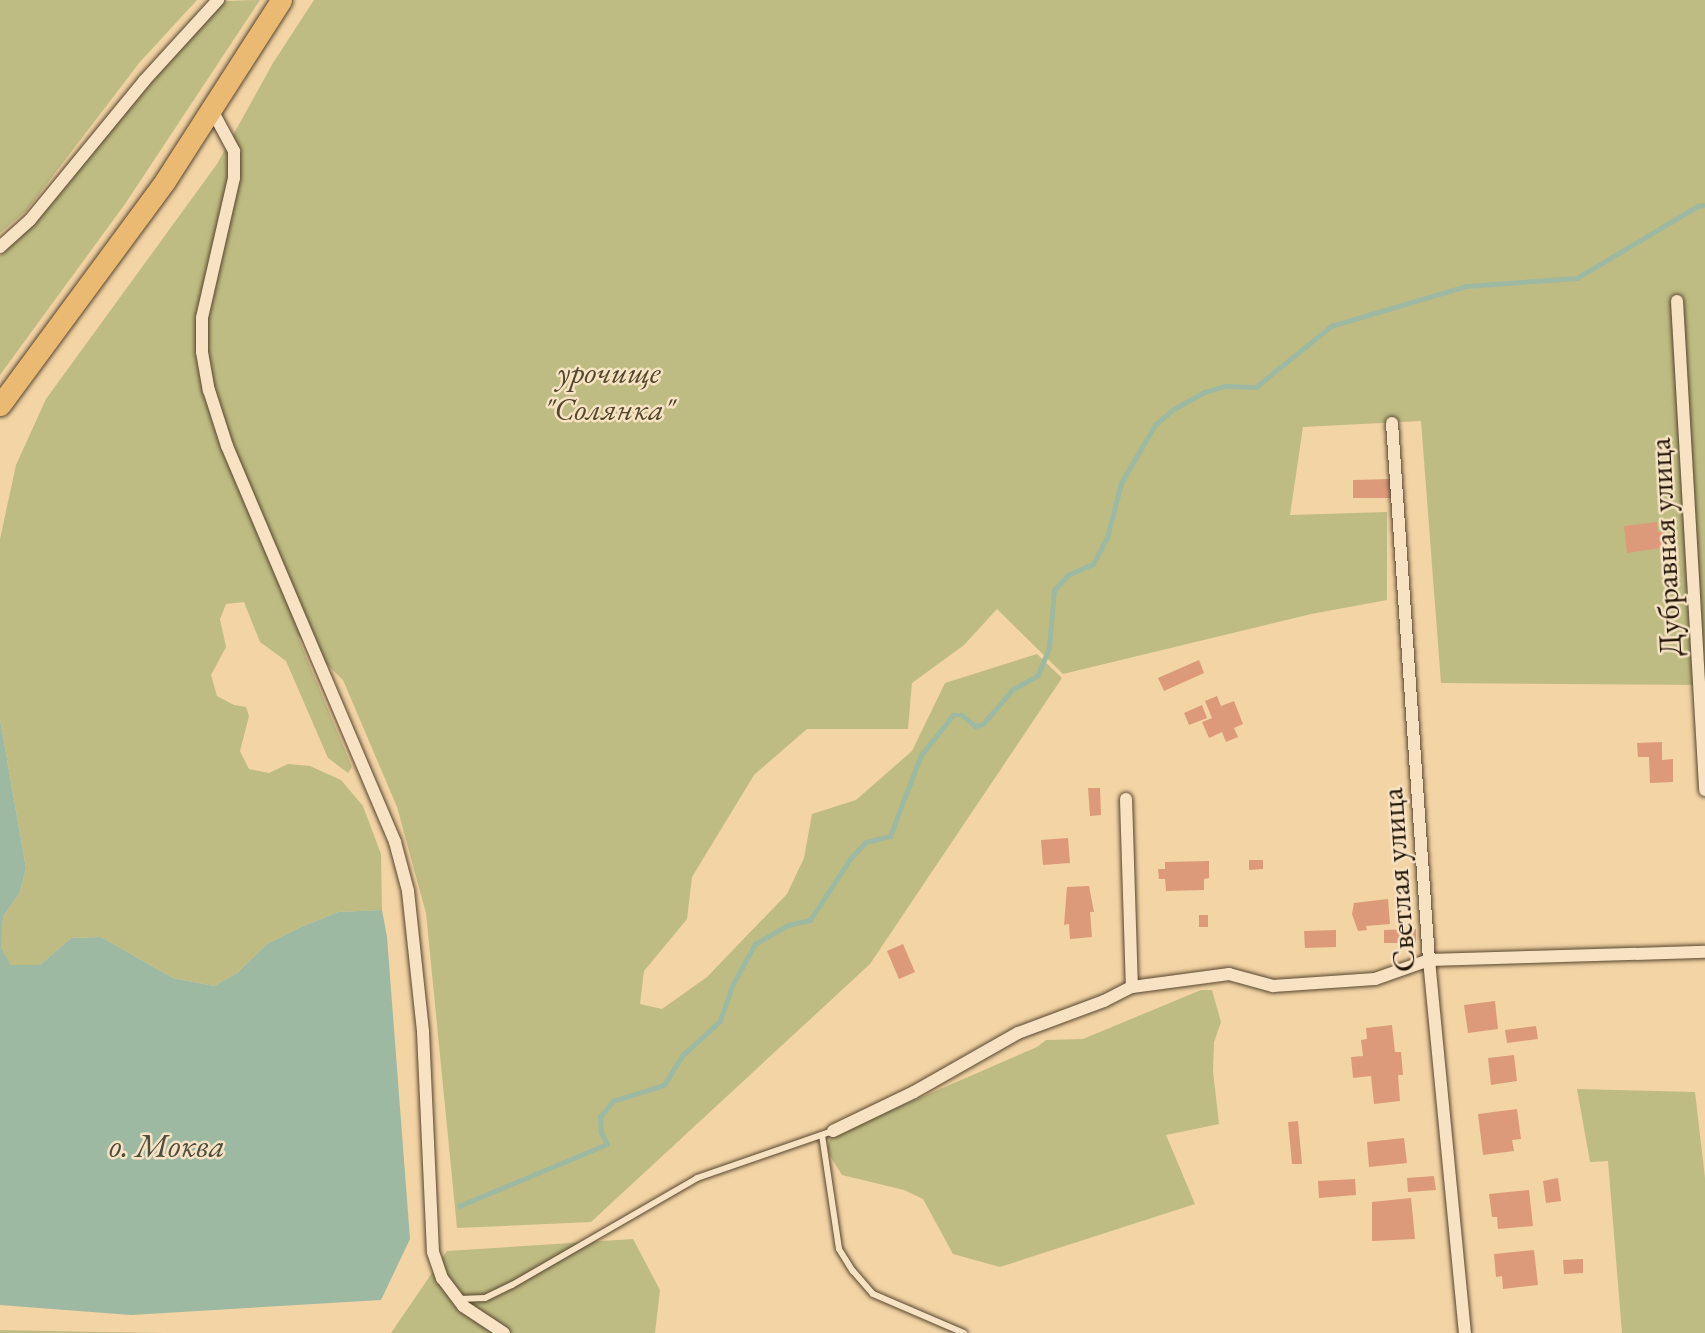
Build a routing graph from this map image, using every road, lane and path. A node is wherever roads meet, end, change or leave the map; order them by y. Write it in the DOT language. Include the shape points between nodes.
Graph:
graph roads {
  1 [pos="218,0"];
  2 [pos="281,0"];
  3 [pos="212,110"];
  4 [pos="0,247"];
  5 [pos="1677,301"];
  6 [pos="0,405"];
  7 [pos="1392,423"];
  8 [pos="1705,790"];
  9 [pos="1126,799"];
  10 [pos="1705,952"];
  11 [pos="1429,960"];
  12 [pos="1132,987"];
  13 [pos="828,1133"];
  14 [pos="459,1299"];
  15 [pos="505,1333"];
  16 [pos="964,1333"];
  17 [pos="1465,1333"];
  1 -- 4 [label="street" via="30,220"];
  2 -- 3 [label="main road"];
  3 -- 6 [label="main road"];
  3 -- 14 [label="street" via="234,151 234,178 202,318 209,390 248,497 395,842 408,891 423,1032 433,1252 442,1278"];
  5 -- 8 [label="street, Дубравная улица"];
  7 -- 11 [label="street, Светлая улица"];
  9 -- 12 [label="street"];
  10 -- 11 [label="street"];
  11 -- 12 [label="street" via="1375,979 1273,986 1229,974"];
  11 -- 17 [label="street, Светлая улица"];
  12 -- 13 [label="street" via="1018,1033 914,1092"];
  13 -- 14 [label="lane" via="697,1178 512,1285 485,1298"];
  13 -- 16 [label="lane" via="839,1250 853,1271 873,1294"];
  14 -- 15 [label="street"];
}
